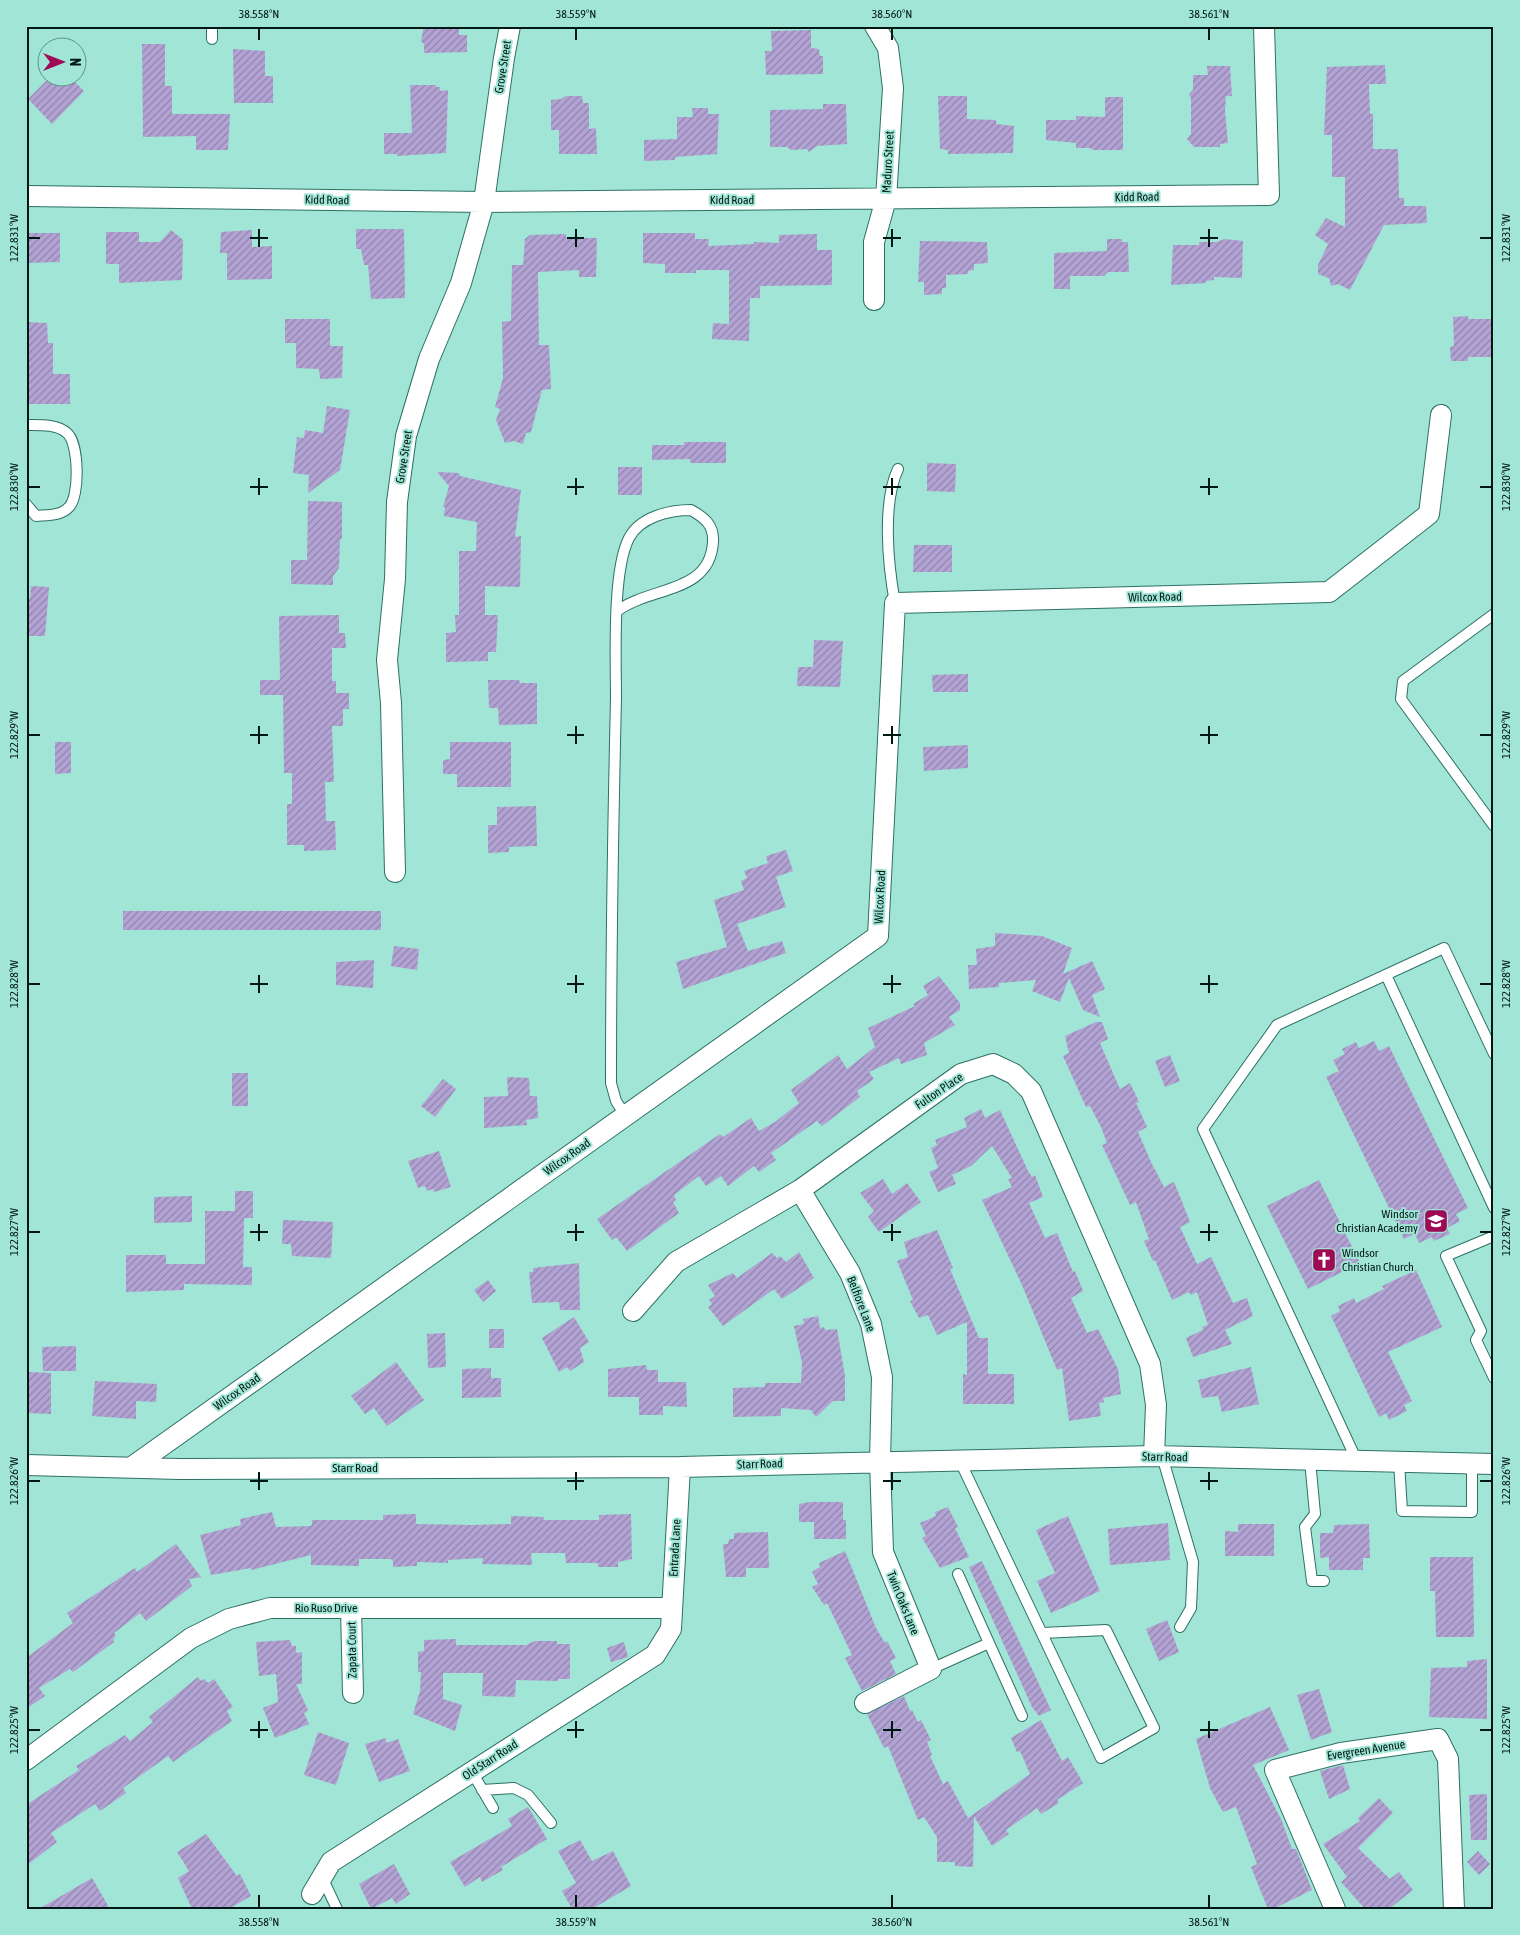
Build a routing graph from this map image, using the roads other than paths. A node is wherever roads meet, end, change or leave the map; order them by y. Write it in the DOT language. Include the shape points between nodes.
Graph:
graph roads {
  1 [pos="212,26"];
  2 [pos="510,26"];
  3 [pos="875,26"];
  4 [pos="1264,26"];
  5 [pos="212,40"];
  6 [pos="26,196"];
  7 [pos="886,199"];
  8 [pos="484,202"];
  9 [pos="874,300"];
  10 [pos="1441,415"];
  11 [pos="26,425"];
  12 [pos="898,469"];
  13 [pos="26,504"];
  14 [pos="895,603"];
  15 [pos="617,611"];
  16 [pos="1494,614"];
  17 [pos="1494,826"];
  18 [pos="395,872"];
  19 [pos="1386,975"];
  20 [pos="1494,1054"];
  21 [pos="625,1115"];
  22 [pos="800,1190"];
  23 [pos="1494,1208"];
  24 [pos="1494,1236"];
  25 [pos="633,1311"];
  26 [pos="1494,1378"];
  27 [pos="1158,1456"];
  28 [pos="959,1459"];
  29 [pos="1310,1460"];
  30 [pos="880,1461"];
  31 [pos="1357,1461"];
  32 [pos="1400,1462"];
  33 [pos="1472,1463"];
  34 [pos="1494,1464"];
  35 [pos="29,1467"];
  36 [pos="132,1467"];
  37 [pos="680,1467"];
  38 [pos="958,1574"];
  39 [pos="1324,1580"];
  40 [pos="351,1608"];
  41 [pos="672,1608"];
  42 [pos="1180,1627"];
  43 [pos="672,1629"];
  44 [pos="1042,1633"];
  45 [pos="989,1643"];
  46 [pos="930,1669"];
  47 [pos="353,1693"];
  48 [pos="865,1703"];
  49 [pos="1022,1716"];
  50 [pos="26,1760"];
  51 [pos="472,1772"];
  52 [pos="482,1790"];
  53 [pos="493,1808"];
  54 [pos="551,1823"];
  55 [pos="317,1886"];
  56 [pos="337,1909"];
  57 [pos="1335,1909"];
  58 [pos="1454,1909"];
  1 -- 5 [label="lane"];
  2 -- 8 [label="street, Grove Street"];
  3 -- 7 [label="street, Maduro Street" via="888,48 892,88"];
  4 -- 7 [label="street, Kidd Road" via="1269,195"];
  6 -- 8 [label="street, Kidd Road"];
  7 -- 8 [label="street, Kidd Road"];
  7 -- 9 [label="street, Maduro Street" via="874,242"];
  8 -- 18 [label="street, Grove Street" via="461,283 429,360 406,436 397,502 395,579 387,660"];
  10 -- 14 [label="street, Wilcox Road" via="1429,514 1329,592"];
  11 -- 13 [label="lane" via="55,427 71,437 75,450 76,493 71,505 63,512 50,515 36,516"];
  12 -- 14 [label="lane" via="891,484 889,528 890,576"];
  14 -- 21 [label="street, Wilcox Road" via="878,936"];
  15 -- 15 [label="lane" via="621,556 638,525 650,518 685,510 691,510 709,522 712,554 700,576 628,603"];
  15 -- 21 [label="lane" via="611,870 611,1083 616,1101"];
  16 -- 17 [label="lane" via="1403,681 1401,699"];
  19 -- 20 [label="lane" via="1444,948"];
  19 -- 23 [label="lane"];
  19 -- 31 [label="lane" via="1277,1024 1203,1129"];
  21 -- 36 [label="street, Wilcox Road"];
  22 -- 25 [label="street, Fulton Place" via="676,1262"];
  22 -- 27 [label="street, Fulton Place" via="961,1074 993,1064 1014,1074 1031,1092 1150,1364"];
  22 -- 30 [label="street, Belfiore Lane" via="850,1273 871,1324 882,1377"];
  24 -- 26 [label="lane" via="1446,1256 1482,1331 1476,1340"];
  27 -- 28 [label="street, Starr Road"];
  27 -- 29 [label="street, Starr Road"];
  27 -- 42 [label="lane" via="1193,1562 1191,1608"];
  28 -- 30 [label="street, Starr Road"];
  28 -- 44 [label="lane"];
  29 -- 31 [label="street, Starr Road"];
  29 -- 39 [label="lane" via="1315,1514 1305,1526 1312,1580"];
  30 -- 37 [label="street, Starr Road"];
  30 -- 46 [label="street, Twin Oaks Lane" via="883,1552"];
  31 -- 32 [label="street, Starr Road"];
  32 -- 33 [label="street, Starr Road"];
  32 -- 33 [label="lane" via="1402,1511 1472,1512"];
  33 -- 34 [label="street, Starr Road"];
  35 -- 36 [label="street, Starr Road"];
  36 -- 37 [label="street, Starr Road"];
  37 -- 41 [label="street, Entrada Lane"];
  38 -- 45 [label="lane"];
  40 -- 41 [label="street, Rio Ruso Drive"];
  40 -- 47 [label="street, Zapata Court"];
  40 -- 50 [label="street, Rio Ruso Drive" via="270,1608 229,1618 191,1638"];
  41 -- 43 [label="street, Entrada Lane"];
  43 -- 51 [label="street, Old Starr Road" via="655,1655"];
  44 -- 44 [label="lane" via="1100,1758 1154,1728 1106,1630"];
  45 -- 46 [label="lane"];
  45 -- 49 [label="lane"];
  46 -- 48 [label="street"];
  51 -- 52 [label="lane"];
  51 -- 55 [label="street, Old Starr Road" via="331,1862"];
  52 -- 53 [label="lane"];
  52 -- 54 [label="lane" via="514,1788 528,1795"];
  55 -- 56 [label="lane"];
  57 -- 58 [label="street, Evergreen Avenue" via="1275,1770 1341,1752 1438,1739 1448,1759"];
}
